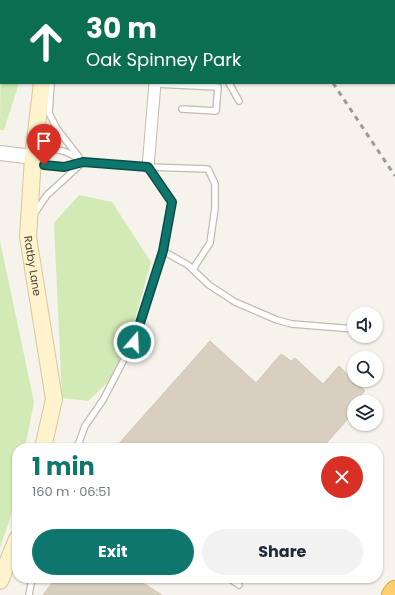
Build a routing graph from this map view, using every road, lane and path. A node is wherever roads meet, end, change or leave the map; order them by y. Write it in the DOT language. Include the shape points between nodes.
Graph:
graph roads {
  1 [pos="42,84"];
  2 [pos="50,84"];
  3 [pos="155,84"];
  4 [pos="230,84"];
  5 [pos="239,101"];
  6 [pos="182,109"];
  7 [pos="0,153"];
  8 [pos="33,157"];
  9 [pos="83,162"];
  10 [pos="148,167"];
  11 [pos="29,222"];
  12 [pos="163,251"];
  13 [pos="192,269"];
  14 [pos="347,328"];
  15 [pos="44,443"];
  16 [pos="79,443"];
  17 [pos="12,551"];
  18 [pos="0,581"];
  19 [pos="31,583"];
  20 [pos="236,583"];
  21 [pos="239,585"];
  22 [pos="395,592"];
  23 [pos="29,595"];
  24 [pos="392,595"];
  1 -- 8 [label="main road, Ratby Lane"];
  2 -- 9 [label="lane" via="49,113 57,129"];
  3 -- 6 [label="lane" via="218,87 216,111"];
  3 -- 10 [label="street"];
  4 -- 5 [label="lane"];
  7 -- 8 [label="street"];
  8 -- 9 [label="lane" via="44,165 64,167"];
  8 -- 9 [label="lane" via="47,149 68,151"];
  8 -- 11 [label="main road, Ratby Lane"];
  9 -- 10 [label="lane"];
  9 -- 11 [label="lane" via="47,195"];
  10 -- 12 [label="lane" via="172,202"];
  10 -- 13 [label="lane" via="208,169 211,173 215,184 215,208 210,243"];
  11 -- 15 [label="main road, Ratby Lane" via="28,236 54,399"];
  12 -- 13 [label="lane"];
  12 -- 16 [label="lane" via="134,342 103,400 85,426"];
  13 -- 14 [label="lane" via="209,285 235,302 277,320 292,324"];
  17 -- 18 [label="main road"];
  19 -- 23 [label="lane"];
  20 -- 21 [label="lane"];
  22 -- 24 [label="highway"];
}
